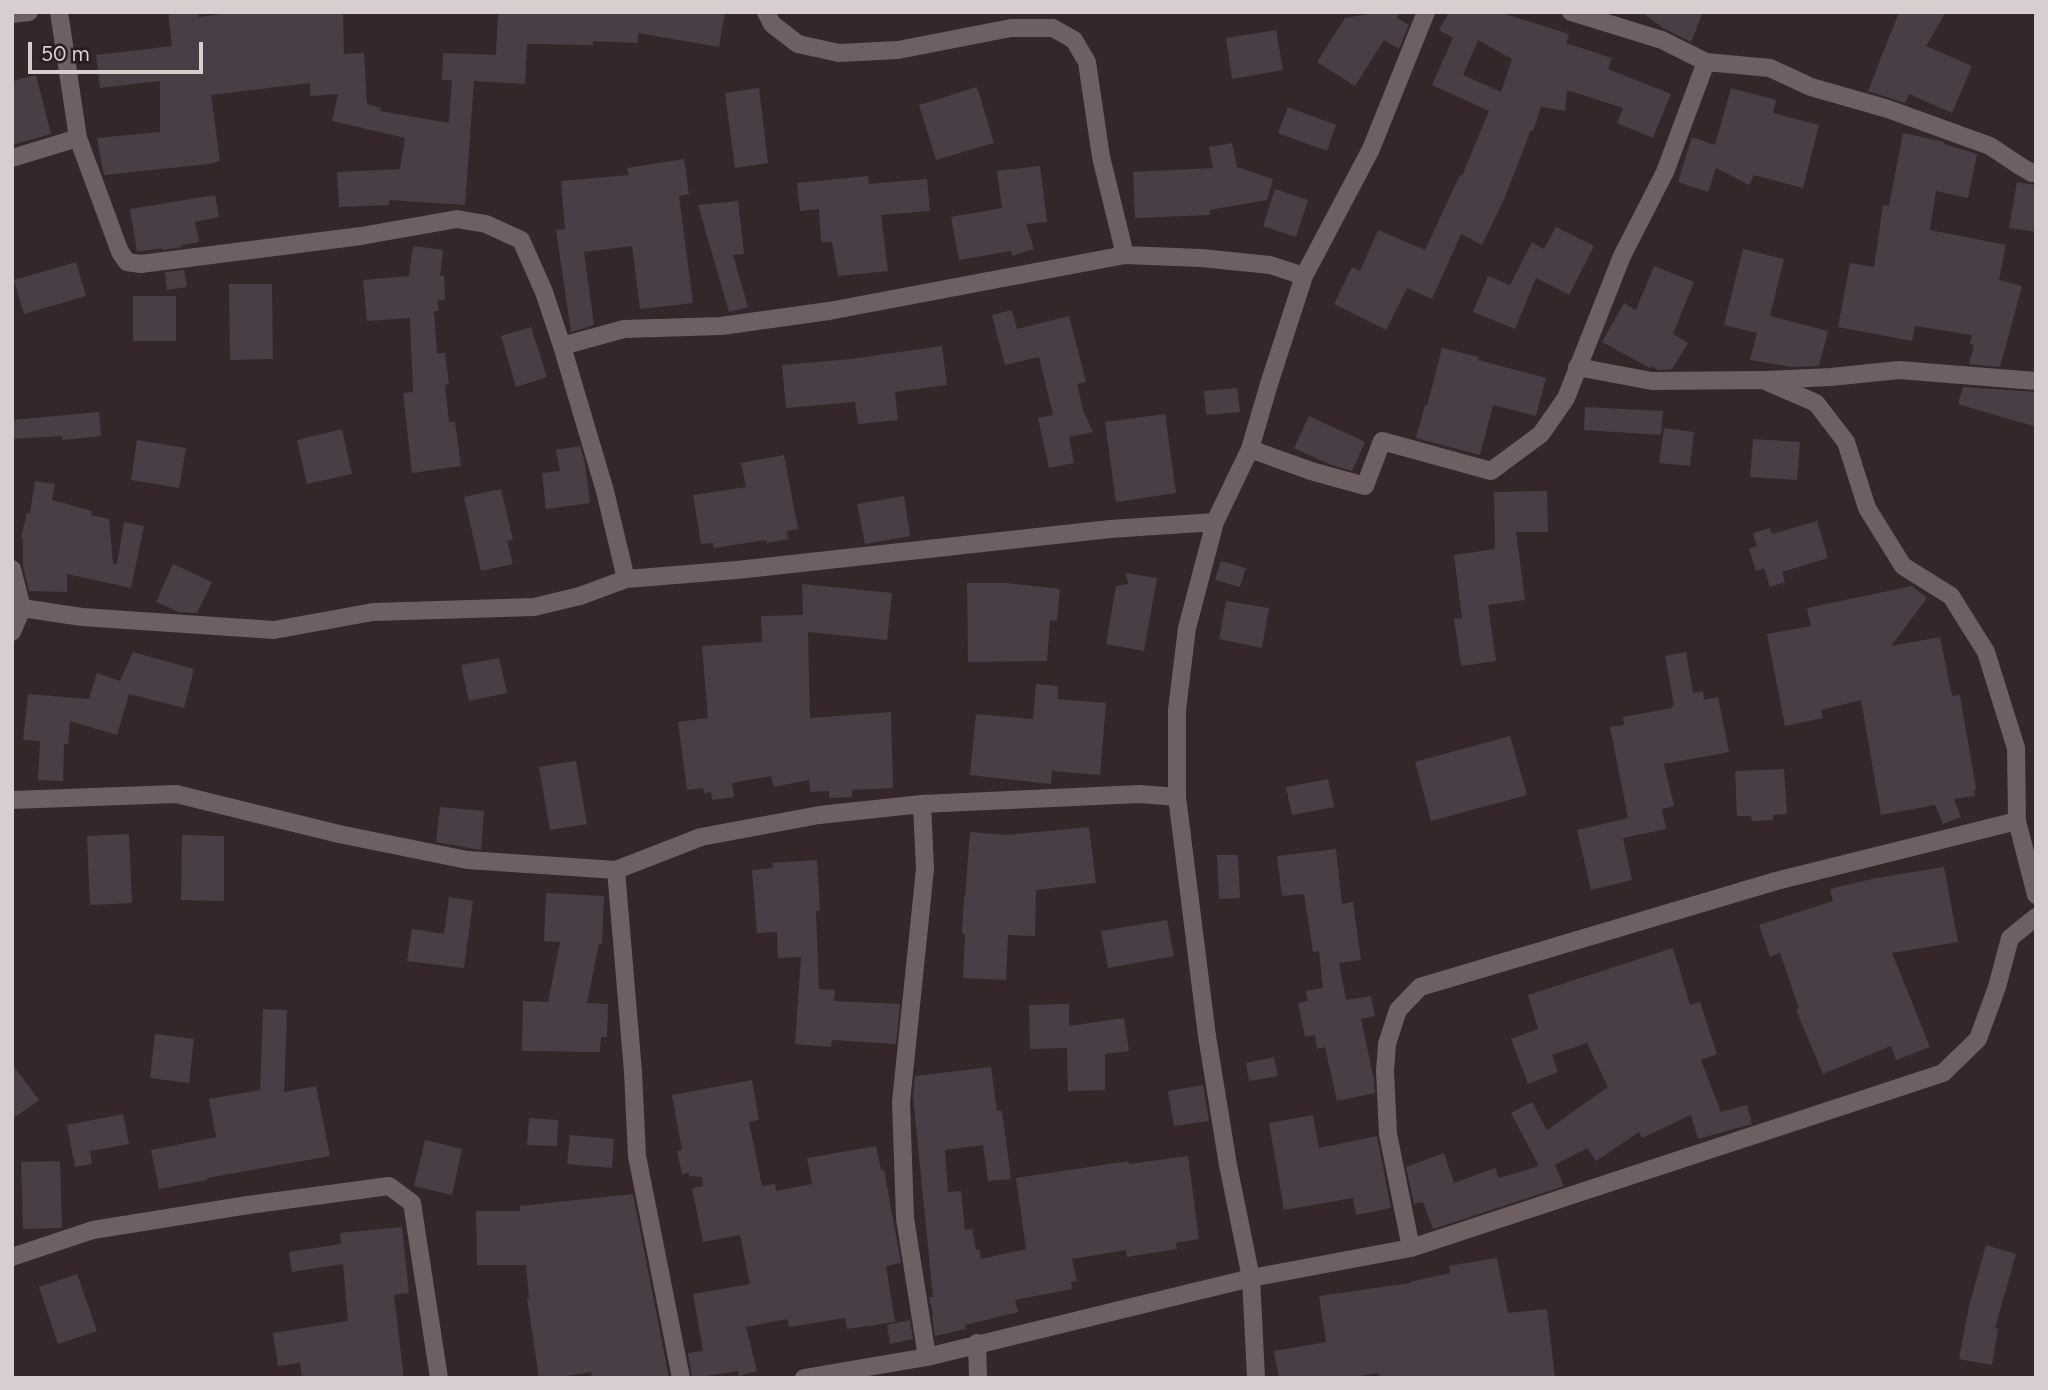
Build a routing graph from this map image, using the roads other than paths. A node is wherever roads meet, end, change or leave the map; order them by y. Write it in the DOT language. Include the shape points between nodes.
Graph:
graph roads {
  1 [pos="29,12"];
  2 [pos="59,12"];
  3 [pos="766,12"];
  4 [pos="1426,12"];
  5 [pos="1571,12"];
  6 [pos="12,14"];
  7 [pos="1706,62"];
  8 [pos="78,138"];
  9 [pos="12,158"];
  10 [pos="2036,172"];
  11 [pos="1125,255"];
  12 [pos="1304,276"];
  13 [pos="562,346"];
  14 [pos="1577,367"];
  15 [pos="1763,380"];
  16 [pos="2036,381"];
  17 [pos="1250,449"];
  18 [pos="1215,522"];
  19 [pos="12,569"];
  20 [pos="626,579"];
  21 [pos="22,608"];
  22 [pos="12,632"];
  23 [pos="1177,797"];
  24 [pos="12,800"];
  25 [pos="922,804"];
  26 [pos="2017,821"];
  27 [pos="616,870"];
  28 [pos="2036,895"];
  29 [pos="2036,917"];
  30 [pos="1411,1248"];
  31 [pos="12,1257"];
  32 [pos="1251,1278"];
  33 [pos="978,1343"];
  34 [pos="927,1357"];
  35 [pos="439,1378"];
  36 [pos="681,1378"];
  37 [pos="804,1378"];
  38 [pos="978,1378"];
  39 [pos="1255,1378"];
  1 -- 6 [label="street"];
  2 -- 8 [label="street"];
  3 -- 11 [label="street" via="772,24 798,44 839,53 898,50 1011,28 1053,28 1074,40 1087,62 1101,157"];
  4 -- 12 [label="street" via="1371,149"];
  5 -- 7 [label="street" via="1662,40"];
  7 -- 10 [label="street" via="1770,68 1811,87 1990,146"];
  7 -- 14 [label="street" via="1665,172 1622,256"];
  8 -- 9 [label="street"];
  8 -- 13 [label="street" via="127,262 141,264 360,236 457,219 486,224 521,240"];
  11 -- 12 [label="street" via="1270,265"];
  11 -- 13 [label="street" via="829,311 721,326 624,329"];
  12 -- 17 [label="street"];
  13 -- 20 [label="street"];
  14 -- 15 [label="street" via="1652,381"];
  14 -- 17 [label="street" via="1566,398 1541,434 1491,471 1382,441 1365,486"];
  15 -- 16 [label="street" via="1899,370"];
  15 -- 26 [label="street" via="1816,403 1846,442 1867,508 1903,566 1951,596 1986,652 2016,748"];
  17 -- 18 [label="street"];
  18 -- 20 [label="street"];
  18 -- 23 [label="street" via="1187,628 1177,710"];
  19 -- 21 [label="street"];
  20 -- 21 [label="street" via="534,607 373,612 274,630 82,617"];
  21 -- 22 [label="street"];
  23 -- 25 [label="street" via="1140,794"];
  23 -- 32 [label="street" via="1207,1036"];
  24 -- 27 [label="street" via="176,794 467,860"];
  25 -- 27 [label="street" via="819,815 701,837"];
  25 -- 34 [label="street" via="925,869 901,1102 905,1218"];
  26 -- 28 [label="street"];
  26 -- 30 [label="street" via="1776,881 1420,987 1398,1010 1387,1044 1385,1071 1388,1134"];
  27 -- 36 [label="street" via="637,1156"];
  29 -- 30 [label="street" via="2010,938 1978,1040 1942,1073"];
  30 -- 32 [label="street"];
  31 -- 35 [label="street" via="93,1230 389,1186 412,1203"];
  32 -- 33 [label="street"];
  32 -- 39 [label="street"];
  33 -- 34 [label="street"];
  33 -- 38 [label="street"];
  34 -- 37 [label="street"];
}
